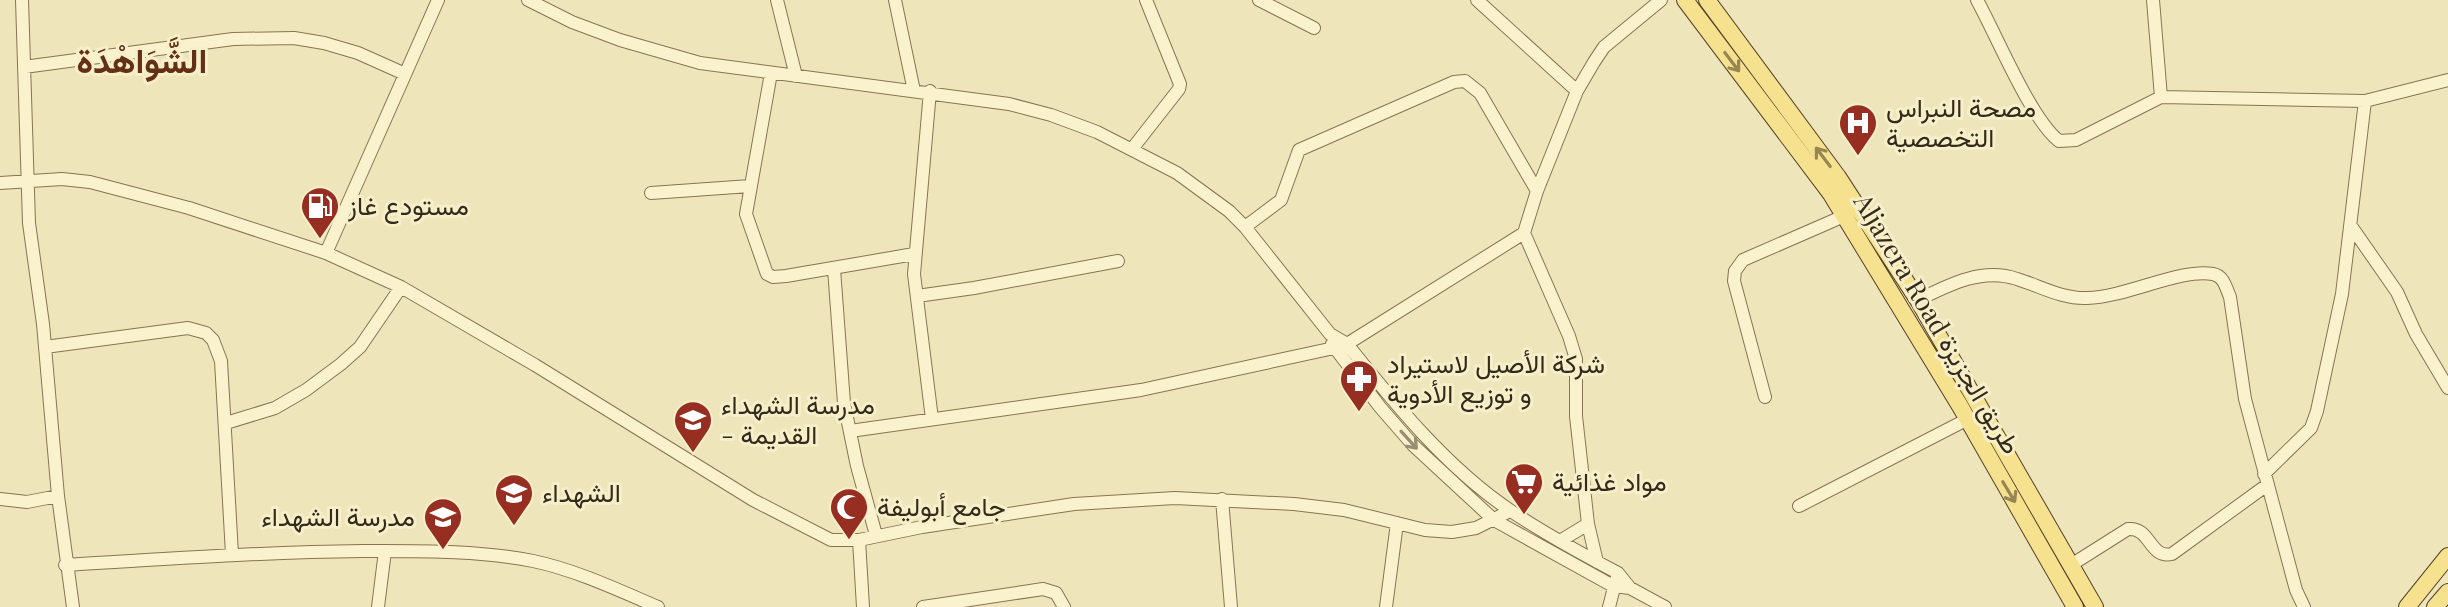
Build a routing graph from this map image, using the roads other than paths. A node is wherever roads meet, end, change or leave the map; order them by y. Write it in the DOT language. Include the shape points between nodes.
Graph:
graph roads {
  1 [pos="22,0"];
  2 [pos="438,0"];
  3 [pos="528,0"];
  4 [pos="777,0"];
  5 [pos="895,0"];
  6 [pos="1146,0"];
  7 [pos="1259,0"];
  8 [pos="1477,0"];
  9 [pos="1661,0"];
  10 [pos="1685,0"];
  11 [pos="1977,0"];
  12 [pos="2153,0"];
  13 [pos="1714,2"];
  14 [pos="1314,28"];
  15 [pos="24,67"];
  16 [pos="771,73"];
  17 [pos="405,74"];
  18 [pos="796,76"];
  19 [pos="2448,80"];
  20 [pos="914,91"];
  21 [pos="930,91"];
  22 [pos="1577,91"];
  23 [pos="2161,97"];
  24 [pos="2365,101"];
  25 [pos="1132,149"];
  26 [pos="29,182"];
  27 [pos="0,183"];
  28 [pos="750,186"];
  29 [pos="1537,191"];
  30 [pos="651,193"];
  31 [pos="1844,216"];
  32 [pos="2351,226"];
  33 [pos="1245,227"];
  34 [pos="1524,233"];
  35 [pos="326,253"];
  36 [pos="914,254"];
  37 [pos="1118,261"];
  38 [pos="834,269"];
  39 [pos="401,287"];
  40 [pos="917,296"];
  41 [pos="1918,300"];
  42 [pos="1341,346"];
  43 [pos="45,347"];
  44 [pos="2448,388"];
  45 [pos="1765,397"];
  46 [pos="932,419"];
  47 [pos="1966,420"];
  48 [pos="226,423"];
  49 [pos="850,431"];
  50 [pos="2266,479"];
  51 [pos="58,496"];
  52 [pos="0,499"];
  53 [pos="1222,499"];
  54 [pos="1799,506"];
  55 [pos="1510,511"];
  56 [pos="1494,520"];
  57 [pos="1397,523"];
  58 [pos="1588,524"];
  59 [pos="876,535"];
  60 [pos="859,540"];
  61 [pos="1560,541"];
  62 [pos="385,551"];
  63 [pos="232,554"];
  64 [pos="2448,556"];
  65 [pos="1597,562"];
  66 [pos="65,565"];
  67 [pos="2071,565"];
  68 [pos="1618,573"];
  69 [pos="1613,586"];
  70 [pos="1630,588"];
  71 [pos="2448,592"];
  72 [pos="73,607"];
  73 [pos="378,607"];
  74 [pos="658,607"];
  75 [pos="863,607"];
  76 [pos="923,607"];
  77 [pos="1064,607"];
  78 [pos="1231,607"];
  79 [pos="1386,607"];
  80 [pos="1609,607"];
  81 [pos="1665,607"];
  82 [pos="2075,607"];
  83 [pos="2095,607"];
  84 [pos="2304,607"];
  85 [pos="2407,607"];
  86 [pos="2435,607"];
  1 -- 15 [label="street"];
  2 -- 17 [label="street"];
  3 -- 16 [label="street" via="572,22 675,57"];
  4 -- 18 [label="street"];
  5 -- 20 [label="street"];
  6 -- 25 [label="street" via="1180,84"];
  7 -- 14 [label="street"];
  8 -- 22 [label="street"];
  9 -- 22 [label="street" via="1604,47"];
  10 -- 31 [label="main road, Aljazera Road طريق الجزيزة, one-way"];
  11 -- 23 [label="street" via="2049,133 2059,141 2076,140"];
  12 -- 23 [label="street"];
  41 -- 13 [label="main road, Aljazera Road طريق الجزيزة, one-way"];
  15 -- 17 [label="street" via="233,39 294,38 358,53"];
  15 -- 26 [label="street"];
  16 -- 18 [label="street"];
  16 -- 28 [label="street"];
  17 -- 35 [label="street"];
  18 -- 20 [label="street"];
  19 -- 24 [label="street"];
  20 -- 21 [label="street"];
  21 -- 25 [label="street" via="1030,108"];
  21 -- 36 [label="street"];
  22 -- 29 [label="street"];
  23 -- 24 [label="street"];
  24 -- 32 [label="street"];
  25 -- 33 [label="street" via="1177,173"];
  26 -- 27 [label="street"];
  26 -- 35 [label="street" via="62,179 133,191"];
  26 -- 43 [label="street"];
  28 -- 30 [label="street"];
  28 -- 38 [label="street" via="746,214 767,274"];
  29 -- 33 [label="street" via="1480,93 1465,81 1454,82 1299,150 1281,200"];
  29 -- 34 [label="street"];
  31 -- 45 [label="street" via="1743,260 1735,271"];
  31 -- 47 [label="main road, Aljazera Road طريق الجزيزة"];
  32 -- 44 [label="street" via="2397,292"];
  32 -- 50 [label="street" via="2317,411 2311,428"];
  33 -- 42 [label="street"];
  34 -- 42 [label="street"];
  34 -- 58 [label="street" via="1576,359 1576,416"];
  35 -- 39 [label="street"];
  36 -- 38 [label="street"];
  36 -- 40 [label="street"];
  37 -- 40 [label="street"];
  38 -- 49 [label="street"];
  39 -- 48 [label="street" via="360,347 341,364 275,408"];
  39 -- 60 [label="street" via="753,500 831,540"];
  40 -- 46 [label="street"];
  41 -- 50 [label="street" via="1980,276 2016,278 2044,291 2085,299 2123,294 2175,277 2219,276 2230,297 2245,399"];
  41 -- 67 [label="main road, Aljazera Road طريق الجزيزة"];
  42 -- 46 [label="street" via="1141,390"];
  42 -- 55 [label="street" via="1436,447"];
  42 -- 56 [label="street, one-way" via="1413,445"];
  43 -- 48 [label="street" via="197,329 213,340 221,361"];
  43 -- 51 [label="street"];
  46 -- 49 [label="street"];
  47 -- 54 [label="street"];
  47 -- 82 [label="main road, Aljazera Road طريق الجزيزة, one-way"];
  48 -- 63 [label="street"];
  49 -- 59 [label="street"];
  50 -- 67 [label="street" via="2172,554 2157,553 2134,528"];
  50 -- 84 [label="street"];
  51 -- 52 [label="street" via="27,502"];
  51 -- 66 [label="street"];
  53 -- 57 [label="street" via="1306,505"];
  53 -- 59 [label="street" via="1074,504"];
  53 -- 78 [label="street"];
  55 -- 56 [label="street"];
  55 -- 61 [label="street"];
  56 -- 57 [label="street" via="1452,532"];
  56 -- 69 [label="street"];
  57 -- 79 [label="street"];
  58 -- 61 [label="street"];
  58 -- 65 [label="street"];
  59 -- 60 [label="street"];
  60 -- 75 [label="street"];
  61 -- 65 [label="street"];
  62 -- 63 [label="street"];
  62 -- 73 [label="street"];
  62 -- 74 [label="street" via="536,562"];
  63 -- 66 [label="street"];
  64 -- 85 [label="main road"];
  65 -- 68 [label="street"];
  66 -- 72 [label="street"];
  67 -- 83 [label="main road, Aljazera Road طريق الجزيزة"];
  68 -- 69 [label="street"];
  68 -- 70 [label="street"];
  69 -- 70 [label="street"];
  69 -- 80 [label="street"];
  70 -- 81 [label="street"];
  71 -- 86 [label="main road"];
  76 -- 77 [label="street" via="1043,589 1056,593"];
}
